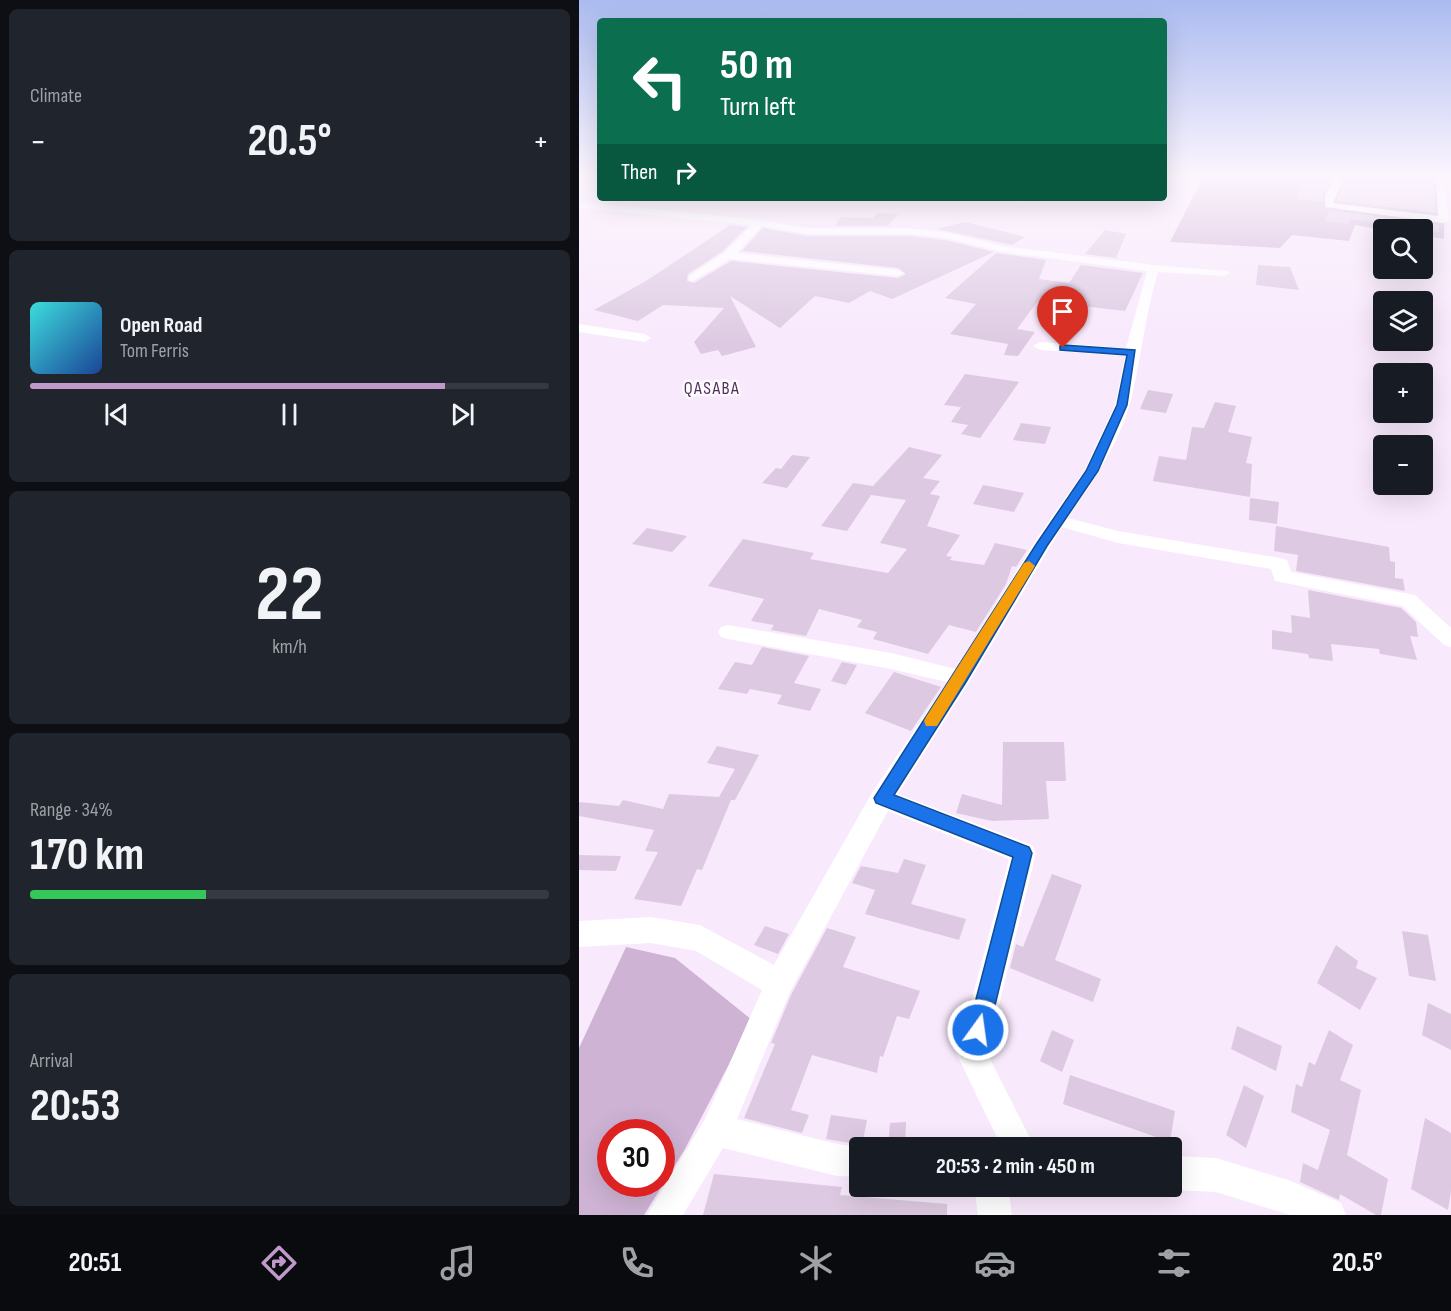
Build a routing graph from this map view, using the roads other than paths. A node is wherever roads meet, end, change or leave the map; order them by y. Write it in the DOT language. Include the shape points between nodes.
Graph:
graph roads {
  1 [pos="751,232"];
  2 [pos="915,232"];
  3 [pos="728,255"];
  4 [pos="1152,268"];
  5 [pos="899,273"];
  6 [pos="1224,273"];
  7 [pos="693,278"];
  8 [pos="579,328"];
  9 [pos="645,338"];
  10 [pos="1040,346"];
  11 [pos="1132,352"];
  12 [pos="1059,521"];
  13 [pos="728,632"];
  14 [pos="1451,640"];
  15 [pos="961,678"];
  16 [pos="882,798"];
  17 [pos="579,934"];
  18 [pos="779,984"];
  19 [pos="716,1130"];
  20 [pos="1014,1137"];
  21 [pos="849,1161"];
  22 [pos="1182,1173"];
  23 [pos="993,1197"];
  24 [pos="664,1215"];
  25 [pos="995,1215"];
  26 [pos="1329,1215"];
  1 -- 3 [label="street"];
  2 -- 4 [label="street" via="1003,249"];
  3 -- 5 [label="street"];
  3 -- 7 [label="street"];
  4 -- 6 [label="street"];
  4 -- 11 [label="street"];
  8 -- 9 [label="street"];
  10 -- 11 [label="street"];
  11 -- 12 [label="street" via="1122,405 1092,471"];
  12 -- 14 [label="street" via="1118,537 1280,564 1282,578 1408,600"];
  12 -- 15 [label="street"];
  13 -- 15 [label="street" via="891,661"];
  15 -- 16 [label="street"];
  16 -- 18 [label="street"];
  16 -- 20 [label="street" via="1023,853 978,1030 965,1040"];
  17 -- 18 [label="street" via="651,930 700,938"];
  18 -- 19 [label="street"];
  19 -- 21 [label="street"];
  19 -- 24 [label="street"];
  22 -- 26 [label="street" via="1216,1175 1291,1198"];
  23 -- 25 [label="street"];
}
